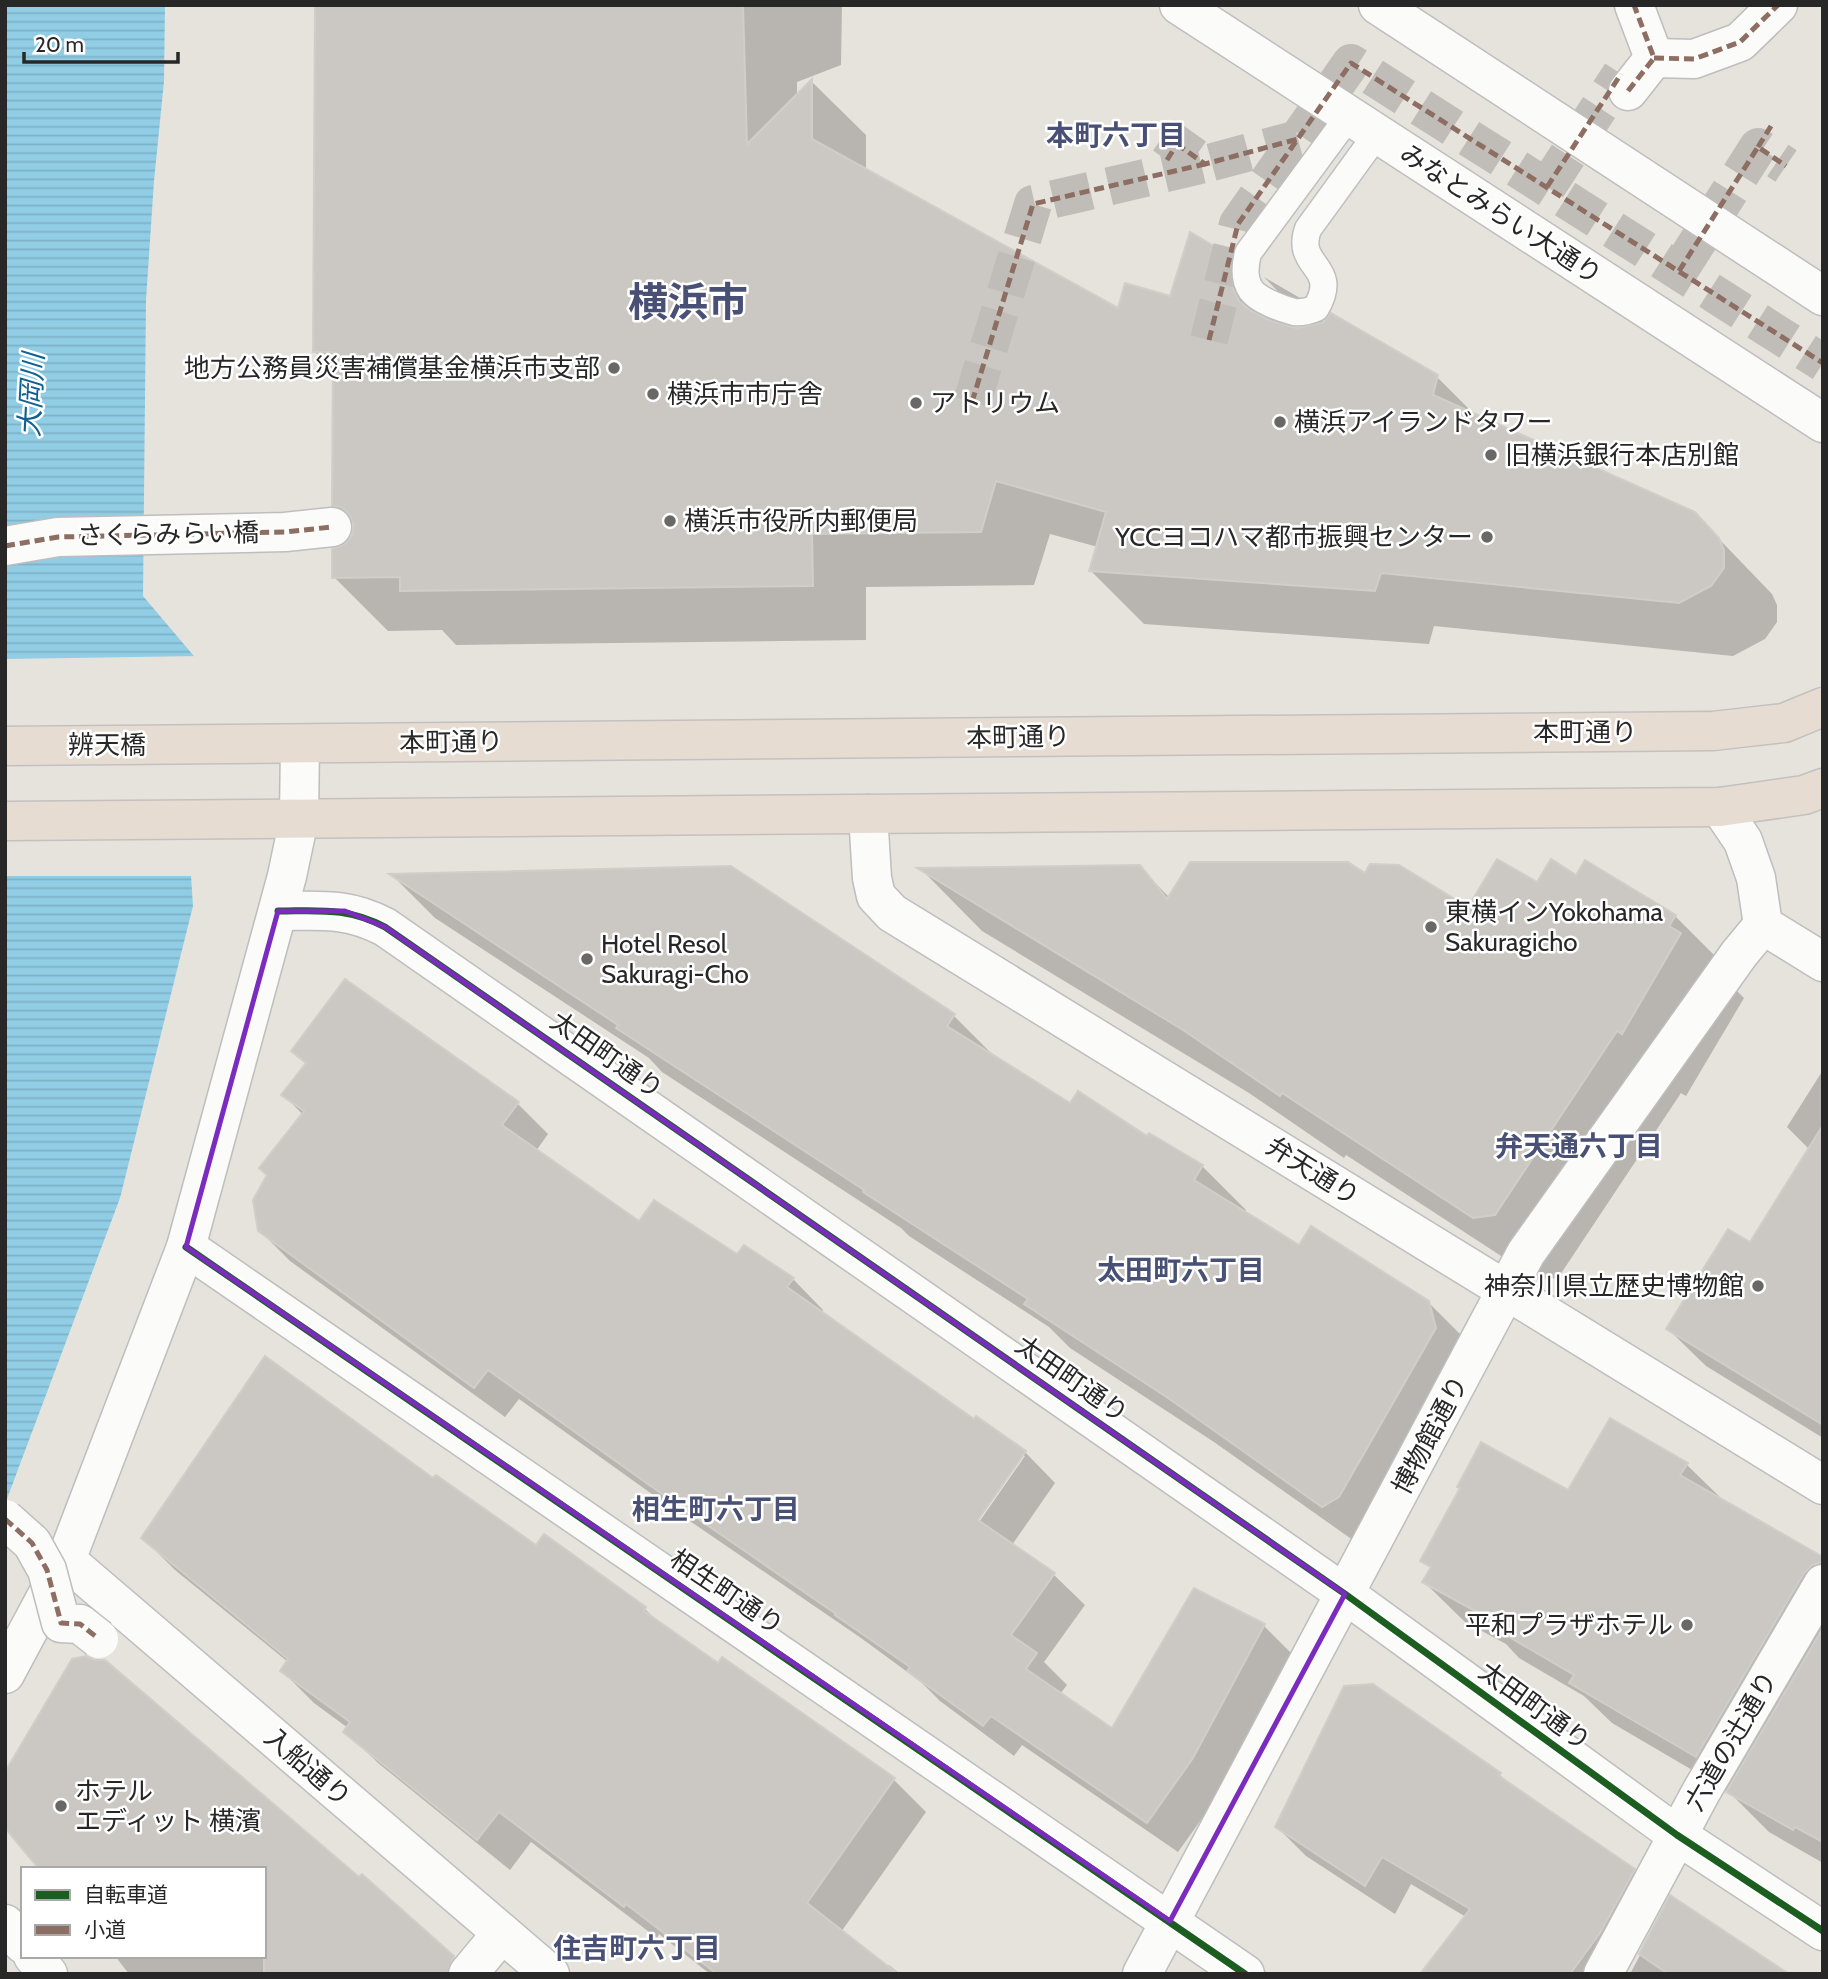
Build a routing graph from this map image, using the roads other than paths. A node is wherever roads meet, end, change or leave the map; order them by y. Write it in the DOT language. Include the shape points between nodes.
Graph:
graph roads {
  1 [pos="1179,5"];
  2 [pos="1378,5"];
  3 [pos="1634,5"];
  4 [pos="1779,5"];
  5 [pos="1654,58"];
  6 [pos="1628,91"];
  7 [pos="1363,125"];
  8 [pos="1823,296"];
  9 [pos="1823,423"];
  10 [pos="332,527"];
  11 [pos="5,545"];
  12 [pos="1823,707"];
  13 [pos="300,744"];
  14 [pos="209,745"];
  15 [pos="5,746"];
  16 [pos="1823,788"];
  17 [pos="1720,807"];
  18 [pos="868,814"];
  19 [pos="299,820"];
  20 [pos="5,821"];
  21 [pos="278,911"];
  22 [pos="1763,925"];
  23 [pos="1823,962"];
  24 [pos="186,1247"];
  25 [pos="1507,1290"];
  26 [pos="1823,1485"];
  27 [pos="5,1519"];
  28 [pos="66,1560"];
  29 [pos="1823,1584"];
  30 [pos="1345,1594"];
  31 [pos="99,1639"];
  32 [pos="5,1674"];
  33 [pos="1677,1835"];
  34 [pos="1170,1921"];
  35 [pos="5,1924"];
  36 [pos="1823,1931"];
  37 [pos="502,1933"];
  38 [pos="21,1942"];
  39 [pos="35,1958"];
  40 [pos="48,1974"];
  41 [pos="468,1974"];
  42 [pos="550,1974"];
  43 [pos="1142,1974"];
  44 [pos="1245,1974"];
  45 [pos="1604,1974"];
  1 -- 7 [label="street, みなとみらい大通り"];
  2 -- 8 [label="street"];
  3 -- 5 [label="street"];
  4 -- 5 [label="street" via="1740,42 1694,59"];
  5 -- 6 [label="street"];
  7 -- 7 [label="lane" via="1305,238 1305,253 1324,278 1316,308 1296,312 1261,299 1246,278 1248,253"];
  7 -- 9 [label="street, みなとみらい大通り"];
  10 -- 11 [label="street, さくらみらい橋" via="58,537"];
  12 -- 13 [label="highway, 本町通り" via="1784,723 1713,731"];
  13 -- 14 [label="highway, 本町通り"];
  13 -- 19 [label="street"];
  14 -- 15 [label="highway, 辨天橋"];
  16 -- 17 [label="highway"];
  17 -- 18 [label="highway"];
  17 -- 22 [label="street" via="1743,841 1756,878"];
  18 -- 19 [label="highway"];
  18 -- 25 [label="street, 弁天通り" via="876,896 892,913"];
  19 -- 20 [label="highway"];
  19 -- 21 [label="street"];
  21 -- 24 [label="street"];
  21 -- 30 [label="street, 太田町通り" via="345,911 385,927"];
  22 -- 23 [label="street"];
  22 -- 25 [label="street, 博物館通り" via="1526,1253"];
  24 -- 28 [label="street"];
  24 -- 34 [label="street, 相生町通り"];
  25 -- 26 [label="street, 弁天通り"];
  25 -- 30 [label="street, 博物館通り"];
  27 -- 31 [label="street, bridge" via="32,1543 47,1570 61,1623 80,1624"];
  28 -- 32 [label="street"];
  28 -- 37 [label="street, 入船通り"];
  29 -- 33 [label="street, 六道の辻通り"];
  30 -- 33 [label="street, 太田町通り"];
  30 -- 34 [label="street, 博物館通り"];
  33 -- 36 [label="street, 太田町通り"];
  33 -- 45 [label="street, 六道の辻通り"];
  34 -- 43 [label="street, 博物館通り"];
  34 -- 44 [label="street, 相生町通り"];
  35 -- 38 [label="street"];
  37 -- 41 [label="street"];
  37 -- 42 [label="street, 入船通り"];
  39 -- 40 [label="street"];
}
